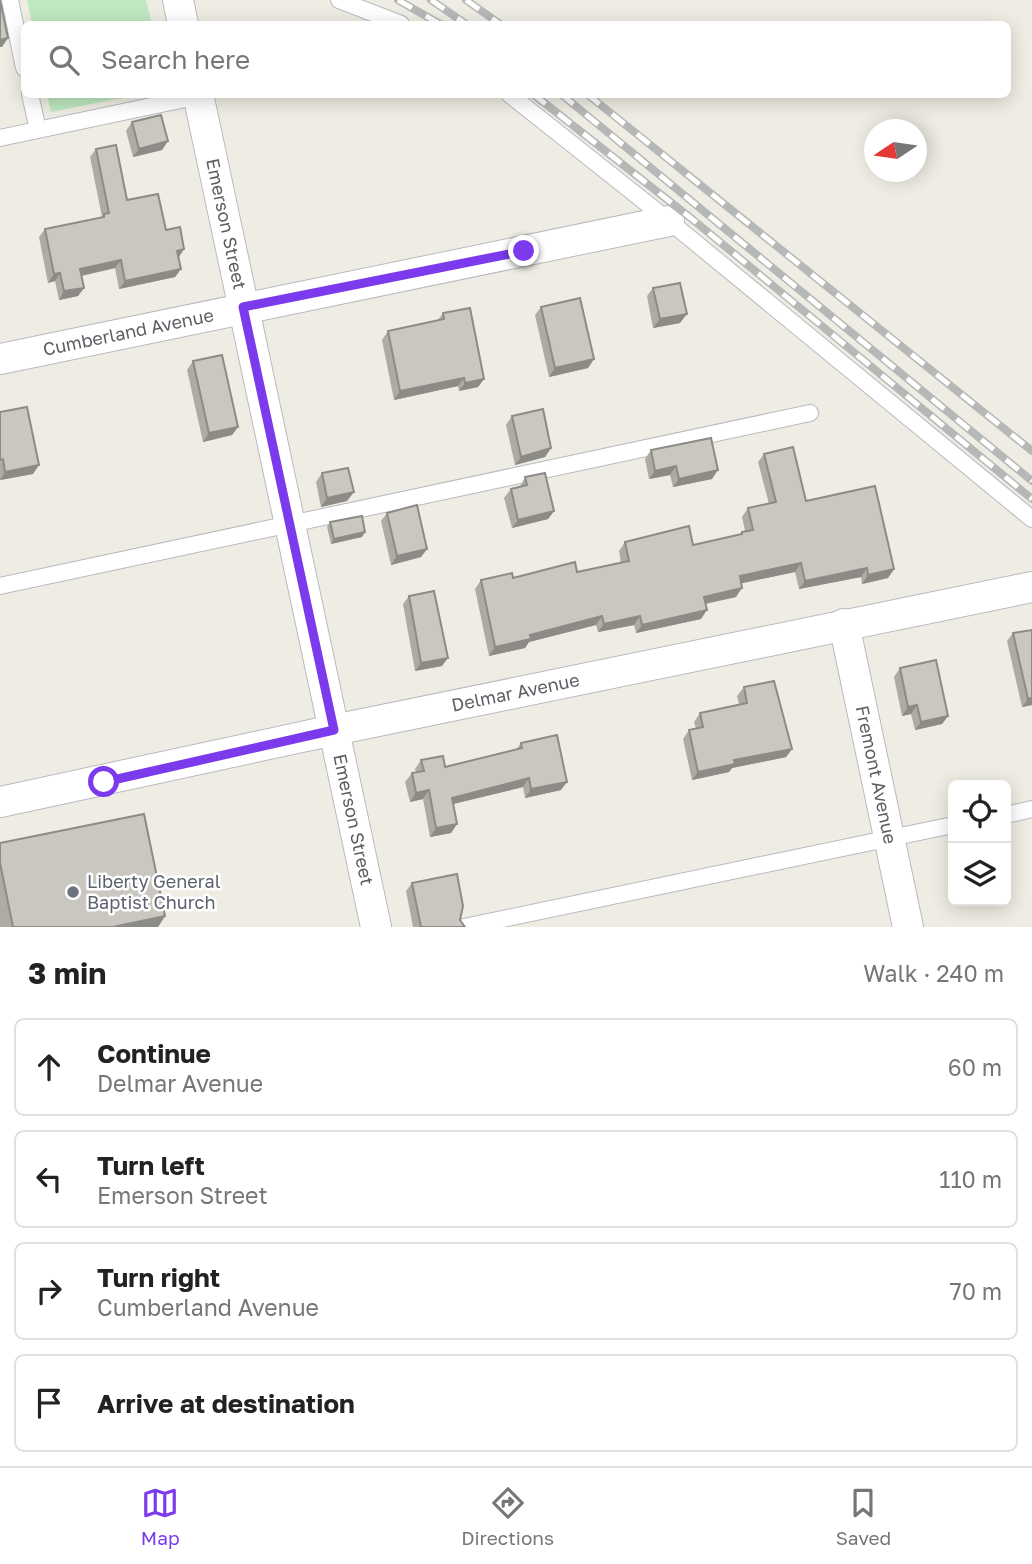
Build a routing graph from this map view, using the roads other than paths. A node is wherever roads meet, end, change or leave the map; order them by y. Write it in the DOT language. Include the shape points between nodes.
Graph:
graph roads {
  1 [pos="10,0"];
  2 [pos="178,0"];
  3 [pos="339,0"];
  4 [pos="182,21"];
  5 [pos="393,21"];
  6 [pos="21,53"];
  7 [pos="31,98"];
  8 [pos="185,98"];
  9 [pos="200,98"];
  10 [pos="514,98"];
  11 [pos="38,130"];
  12 [pos="0,138"];
  13 [pos="669,221"];
  14 [pos="243,307"];
  15 [pos="0,359"];
  16 [pos="810,413"];
  17 [pos="1032,519"];
  18 [pos="288,523"];
  19 [pos="0,586"];
  20 [pos="1032,587"];
  21 [pos="844,624"];
  22 [pos="334,730"];
  23 [pos="0,802"];
  24 [pos="1032,809"];
  25 [pos="1011,813"];
  26 [pos="948,826"];
  27 [pos="889,839"];
  28 [pos="376,927"];
  29 [pos="464,927"];
  30 [pos="908,927"];
  1 -- 6 [label="lane"];
  2 -- 4 [label="street"];
  3 -- 5 [label="lane"];
  7 -- 11 [label="lane"];
  8 -- 11 [label="lane"];
  9 -- 14 [label="street, Emerson Street"];
  10 -- 13 [label="lane"];
  11 -- 12 [label="lane"];
  13 -- 14 [label="street, Cumberland Avenue"];
  13 -- 17 [label="lane"];
  14 -- 15 [label="street, Cumberland Avenue"];
  14 -- 18 [label="street, Emerson Street"];
  16 -- 18 [label="lane"];
  18 -- 19 [label="lane"];
  18 -- 22 [label="street, Emerson Street"];
  20 -- 21 [label="street, Delmar Avenue"];
  21 -- 22 [label="street, Delmar Avenue"];
  21 -- 27 [label="street, Fremont Avenue"];
  22 -- 23 [label="street, Delmar Avenue"];
  22 -- 28 [label="street, Emerson Street"];
  24 -- 25 [label="lane"];
  26 -- 27 [label="lane"];
  27 -- 29 [label="lane"];
  27 -- 30 [label="street, Fremont Avenue"];
}
